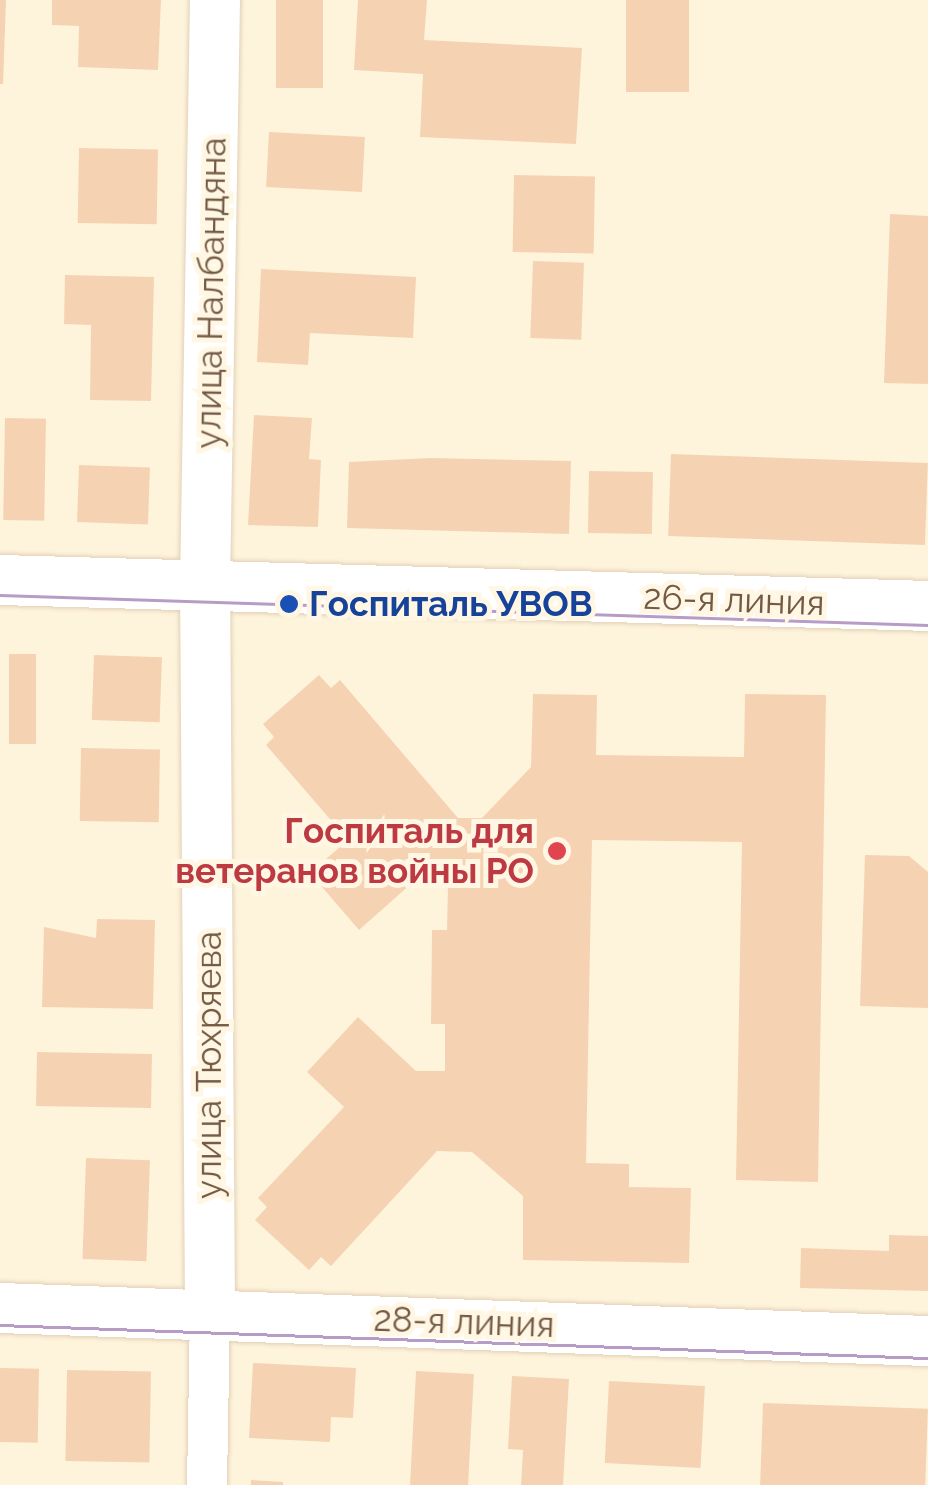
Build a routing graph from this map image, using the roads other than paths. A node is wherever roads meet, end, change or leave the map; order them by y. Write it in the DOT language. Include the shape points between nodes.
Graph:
graph roads {
  1 [pos="215,0"];
  2 [pos="0,580"];
  3 [pos="205,586"];
  4 [pos="928,606"];
  5 [pos="0,1308"];
  6 [pos="210,1312"];
  7 [pos="928,1341"];
  8 [pos="207,1485"];
  1 -- 3 [label="street, улица Налбандяна"];
  2 -- 3 [label="street, 26-я линия"];
  3 -- 4 [label="street, 26-я линия"];
  3 -- 6 [label="street, улица Тюхряева"];
  5 -- 6 [label="street, 28-я линия"];
  6 -- 7 [label="street, 28-я линия"];
  6 -- 8 [label="street, улица Тюхряева"];
}
